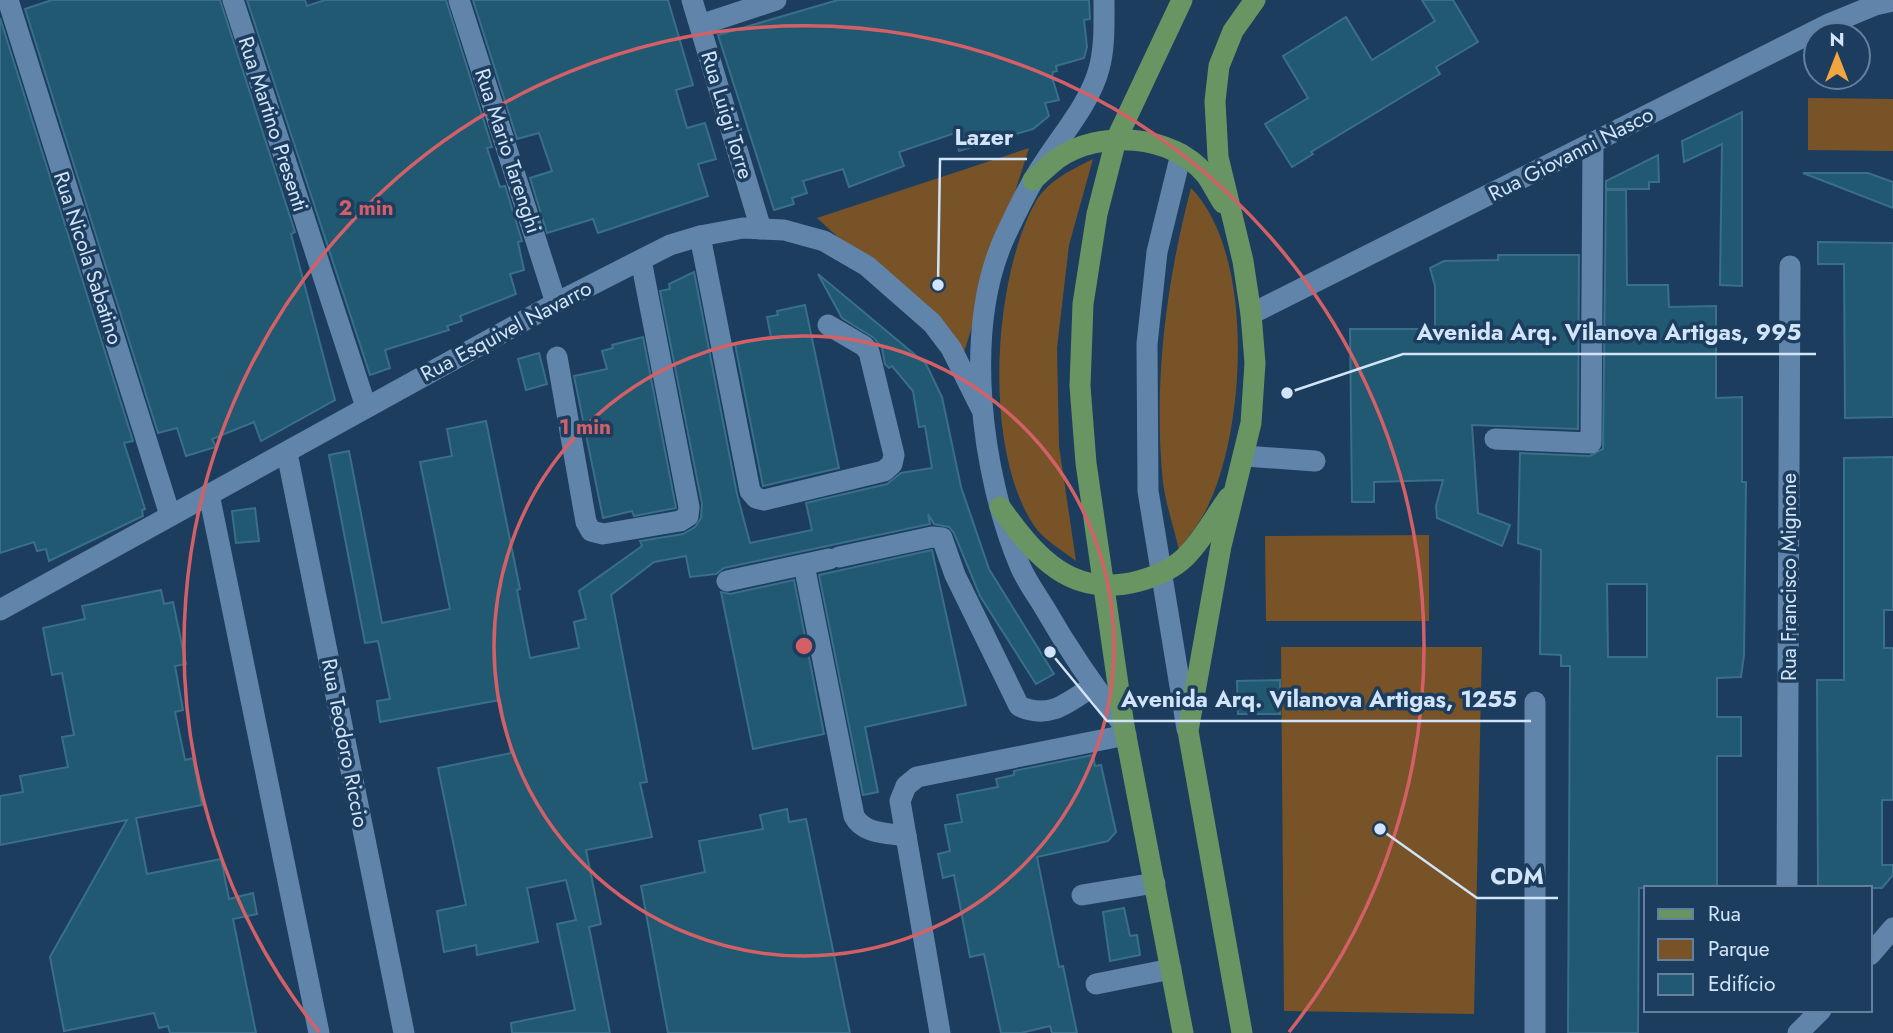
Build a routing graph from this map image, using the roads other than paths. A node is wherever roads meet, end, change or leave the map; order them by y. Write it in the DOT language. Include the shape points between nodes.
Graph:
graph roads {
  1 [pos="8,0"];
  2 [pos="233,0"];
  3 [pos="459,0"];
  4 [pos="692,0"];
  5 [pos="776,0"];
  6 [pos="1104,0"];
  7 [pos="1182,0"];
  8 [pos="1234,0"];
  9 [pos="1255,0"];
  10 [pos="1893,1"];
  11 [pos="700,25"];
  12 [pos="1233,31"];
  13 [pos="1116,140"];
  14 [pos="1593,144"];
  15 [pos="1181,154"];
  16 [pos="1033,180"];
  17 [pos="1231,216"];
  18 [pos="761,229"];
  19 [pos="700,236"];
  20 [pos="641,260"];
  21 [pos="1790,266"];
  22 [pos="556,303"];
  23 [pos="1251,314"];
  24 [pos="828,325"];
  25 [pos="556,357"];
  26 [pos="366,407"];
  27 [pos="982,408"];
  28 [pos="1495,439"];
  29 [pos="287,453"];
  30 [pos="1245,456"];
  31 [pos="1315,461"];
  32 [pos="1237,486"];
  33 [pos="209,494"];
  34 [pos="1000,507"];
  35 [pos="170,515"];
  36 [pos="804,565"];
  37 [pos="1161,575"];
  38 [pos="727,581"];
  39 [pos="1103,587"];
  40 [pos="2,605"];
  41 [pos="1093,687"];
  42 [pos="1535,702"];
  43 [pos="1125,730"];
  44 [pos="1188,731"];
  45 [pos="906,836"];
  46 [pos="1155,883"];
  47 [pos="1787,886"];
  48 [pos="1082,895"];
  49 [pos="1893,928"];
  50 [pos="1872,953"];
  51 [pos="1171,969"];
  52 [pos="1096,984"];
  53 [pos="1815,1013"];
  54 [pos="319,1033"];
  55 [pos="404,1033"];
  56 [pos="940,1033"];
  57 [pos="1183,1033"];
  58 [pos="1242,1033"];
  59 [pos="1535,1033"];
  60 [pos="1798,1033"];
  1 -- 35 [label="street, Rua Nicola Sabatino"];
  2 -- 26 [label="street, Rua Martino Presenti"];
  3 -- 22 [label="street, Rua Mario Tarenghi"];
  4 -- 11 [label="street, Rua Luigi Torre"];
  5 -- 11 [label="street"];
  6 -- 16 [label="street" via="1099,69 1084,102"];
  7 -- 13 [label="main road"];
  8 -- 12 [label="main road"];
  9 -- 12 [label="main road"];
  10 -- 14 [label="street, Rua Giovanni Nasco" via="1829,24"];
  11 -- 18 [label="street, Rua Luigi Torre"];
  12 -- 17 [label="main road" via="1219,66 1215,101 1218,158"];
  13 -- 15 [label="main road" via="1161,145"];
  13 -- 16 [label="main road" via="1059,158"];
  13 -- 39 [label="main road" via="1097,214 1083,304 1080,386"];
  14 -- 23 [label="street, Rua Giovanni Nasco"];
  14 -- 28 [label="street" via="1591,443"];
  15 -- 17 [label="main road" via="1205,174"];
  15 -- 37 [label="street" via="1157,252 1147,344 1148,491"];
  16 -- 27 [label="street" via="1004,238 989,289"];
  17 -- 23 [label="main road"];
  18 -- 19 [label="street, Rua Esquivel Navarro"];
  18 -- 27 [label="street, Rua Esquivel Navarro" via="785,230 824,241 867,266 932,323 951,348"];
  19 -- 20 [label="street, Rua Esquivel Navarro"];
  19 -- 24 [label="street" via="750,491 756,498 764,500 884,471 892,464 894,455 869,352"];
  20 -- 22 [label="street, Rua Esquivel Navarro"];
  20 -- 25 [label="street" via="690,507 688,516 603,534 591,531"];
  21 -- 47 [label="street, Rua Francisco Mignone"];
  22 -- 26 [label="street, Rua Esquivel Navarro"];
  23 -- 30 [label="main road" via="1255,363"];
  26 -- 29 [label="street, Rua Esquivel Navarro"];
  27 -- 34 [label="street" via="987,457"];
  29 -- 33 [label="street, Rua Esquivel Navarro"];
  29 -- 55 [label="street, Rua Teodoro Riccio"];
  30 -- 31 [label="street"];
  30 -- 32 [label="main road"];
  32 -- 37 [label="main road" via="1188,554"];
  32 -- 44 [label="main road"];
  33 -- 35 [label="street, Rua Esquivel Navarro"];
  33 -- 54 [label="street"];
  34 -- 39 [label="main road" via="1030,548 1052,567"];
  34 -- 41 [label="street" via="1020,567"];
  35 -- 40 [label="street, Rua Esquivel Navarro"];
  36 -- 38 [label="street"];
  36 -- 41 [label="street" via="942,538 955,575 1019,706 1032,712 1052,712"];
  36 -- 45 [label="street" via="854,816 867,830"];
  37 -- 39 [label="main road"];
  37 -- 44 [label="street"];
  39 -- 43 [label="main road"];
  41 -- 43 [label="street"];
  42 -- 59 [label="street"];
  43 -- 45 [label="street" via="917,778 905,786 900,801"];
  43 -- 46 [label="main road"];
  44 -- 58 [label="main road"];
  45 -- 56 [label="street"];
  46 -- 48 [label="street"];
  46 -- 51 [label="main road"];
  49 -- 50 [label="street"];
  51 -- 52 [label="street"];
  51 -- 57 [label="main road"];
  53 -- 60 [label="street"];
}
